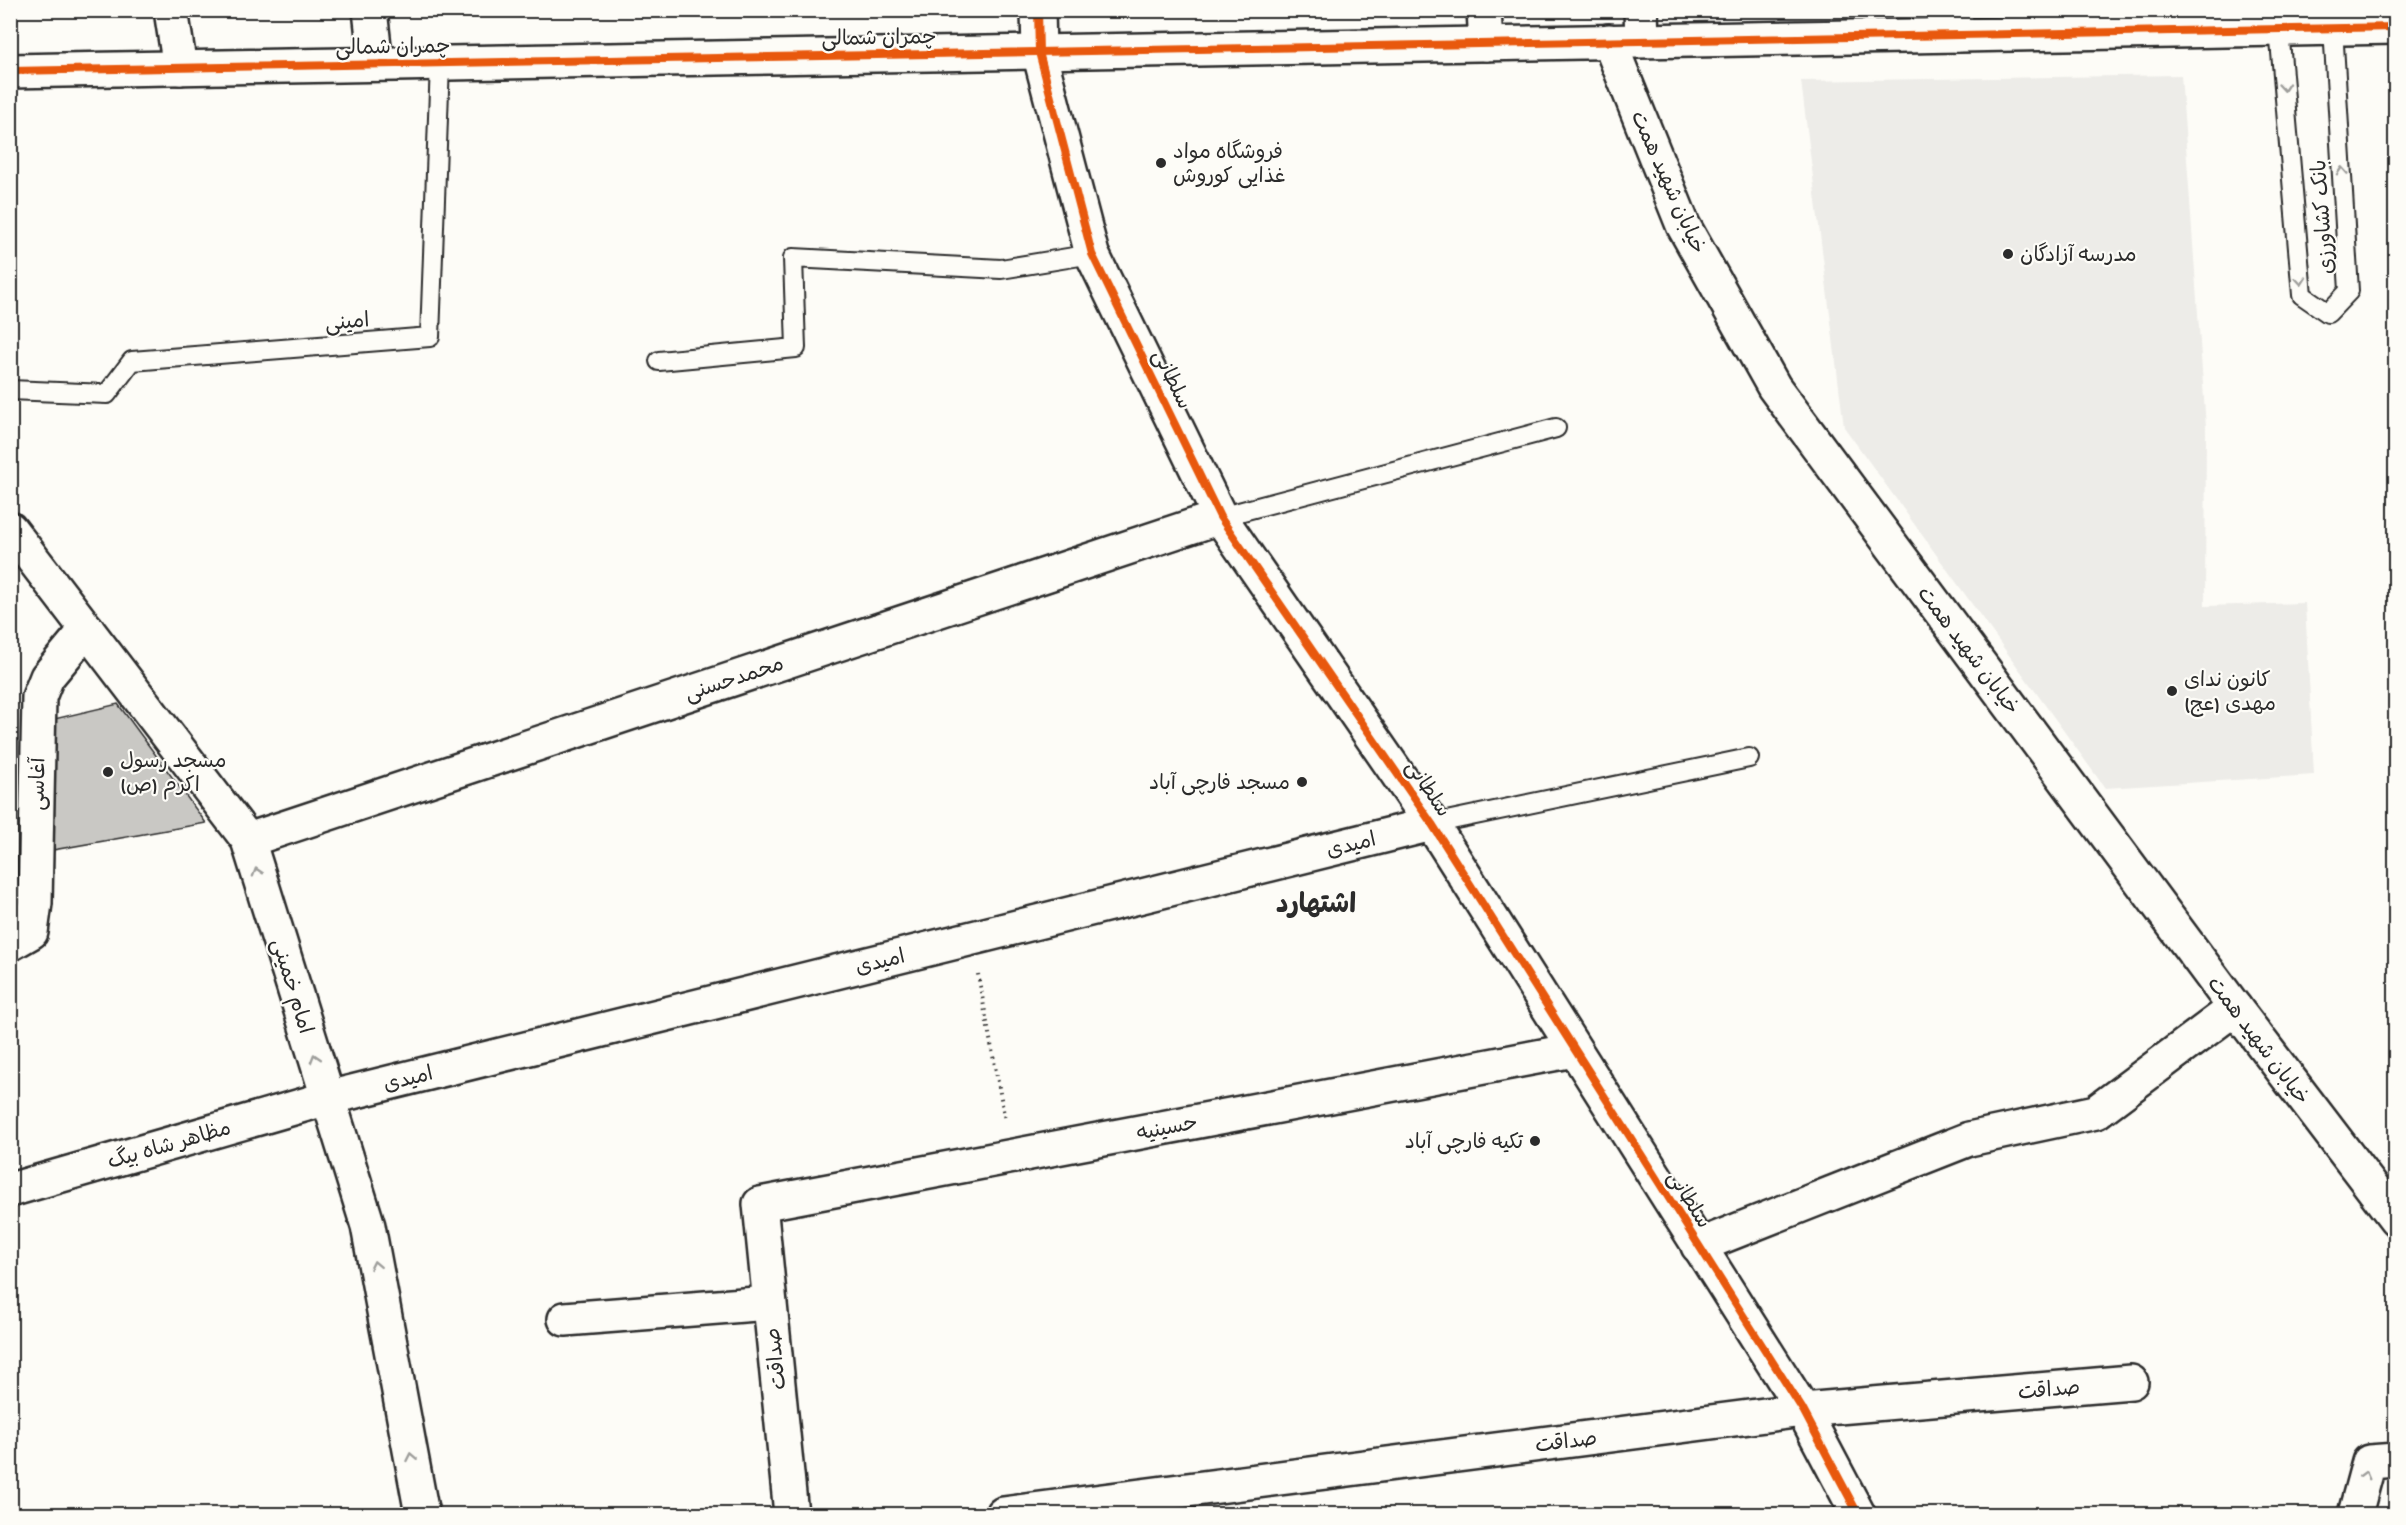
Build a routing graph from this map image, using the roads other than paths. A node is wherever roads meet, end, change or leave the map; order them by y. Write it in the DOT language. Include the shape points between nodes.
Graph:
graph roads {
  1 [pos="171,10"];
  2 [pos="370,10"];
  3 [pos="1038,10"];
  4 [pos="1484,10"];
  5 [pos="2278,20"];
  6 [pos="1956,23"];
  7 [pos="1641,25"];
  8 [pos="2396,27"];
  9 [pos="2333,28"];
  10 [pos="1609,41"];
  11 [pos="1486,44"];
  12 [pos="1039,52"];
  13 [pos="440,63"];
  14 [pos="376,64"];
  15 [pos="180,68"];
  16 [pos="10,71"];
  17 [pos="1092,254"];
  18 [pos="659,361"];
  19 [pos="10,390"];
  20 [pos="1556,428"];
  21 [pos="1220,517"];
  22 [pos="10,529"];
  23 [pos="87,629"];
  24 [pos="1749,758"];
  25 [pos="1432,824"];
  26 [pos="248,840"];
  27 [pos="10,944"];
  28 [pos="2235,1008"];
  29 [pos="1574,1050"];
  30 [pos="328,1098"];
  31 [pos="10,1190"];
  32 [pos="760,1204"];
  33 [pos="2396,1220"];
  34 [pos="1698,1246"];
  35 [pos="769,1303"];
  36 [pos="565,1319"];
  37 [pos="2131,1382"];
  38 [pos="1803,1410"];
  39 [pos="2396,1460"];
  40 [pos="422,1515"];
  41 [pos="791,1515"];
  42 [pos="1003,1515"];
  43 [pos="1858,1515"];
  44 [pos="2355,1515"];
  1 -- 15 [label="street"];
  2 -- 14 [label="street"];
  3 -- 12 [label="street, سلطانی"];
  4 -- 11 [label="street"];
  5 -- 6 [label="street, چمران شمالی"];
  5 -- 9 [label="street, چمران شمالی"];
  5 -- 9 [label="lane, بانک کشاورزی, one-way" via="2302,296 2328,313 2349,291"];
  6 -- 7 [label="street, چمران شمالی"];
  7 -- 10 [label="street, چمران شمالی"];
  8 -- 9 [label="street, چمران شمالی"];
  10 -- 11 [label="street, چمران شمالی"];
  10 -- 28 [label="street, خیابان شهید همت" via="1683,225 1774,387"];
  11 -- 12 [label="street, چمران شمالی"];
  12 -- 13 [label="street, چمران شمالی"];
  12 -- 17 [label="street, سلطانی"];
  13 -- 14 [label="street, چمران شمالی"];
  13 -- 19 [label="lane, امینی" via="430,337 132,361 107,394"];
  14 -- 15 [label="street, چمران شمالی"];
  15 -- 16 [label="street, چمران شمالی"];
  17 -- 18 [label="lane" via="1000,269 793,258 796,348"];
  17 -- 21 [label="street, سلطانی"];
  20 -- 21 [label="lane"];
  21 -- 25 [label="street, سلطانی"];
  21 -- 26 [label="street, محمدحسنی"];
  22 -- 23 [label="street, امام خمینی"];
  23 -- 26 [label="street, امام خمینی"];
  23 -- 27 [label="street, آغاسی" via="47,677 39,698 35,903 31,932"];
  24 -- 25 [label="lane"];
  25 -- 29 [label="street, سلطانی"];
  25 -- 30 [label="street, امیدی"];
  30 -- 26 [label="street, امام خمینی, one-way"];
  28 -- 33 [label="street, خیابان شهید همت"];
  28 -- 34 [label="street" via="2096,1112 1969,1139"];
  29 -- 32 [label="street, حسینیه"];
  29 -- 34 [label="street, سلطانی"];
  30 -- 31 [label="street, مظاهر شاه بیگ"];
  40 -- 30 [label="street, امام خمینی, one-way" via="368,1226"];
  32 -- 35 [label="street, صداقت"];
  34 -- 38 [label="street, سلطانی"];
  35 -- 36 [label="street"];
  35 -- 41 [label="street, صداقت"];
  37 -- 38 [label="street, صداقت"];
  38 -- 42 [label="street, صداقت"];
  38 -- 43 [label="street, سلطانی"];
  44 -- 39 [label="street, one-way" via="2369,1461"];
}
